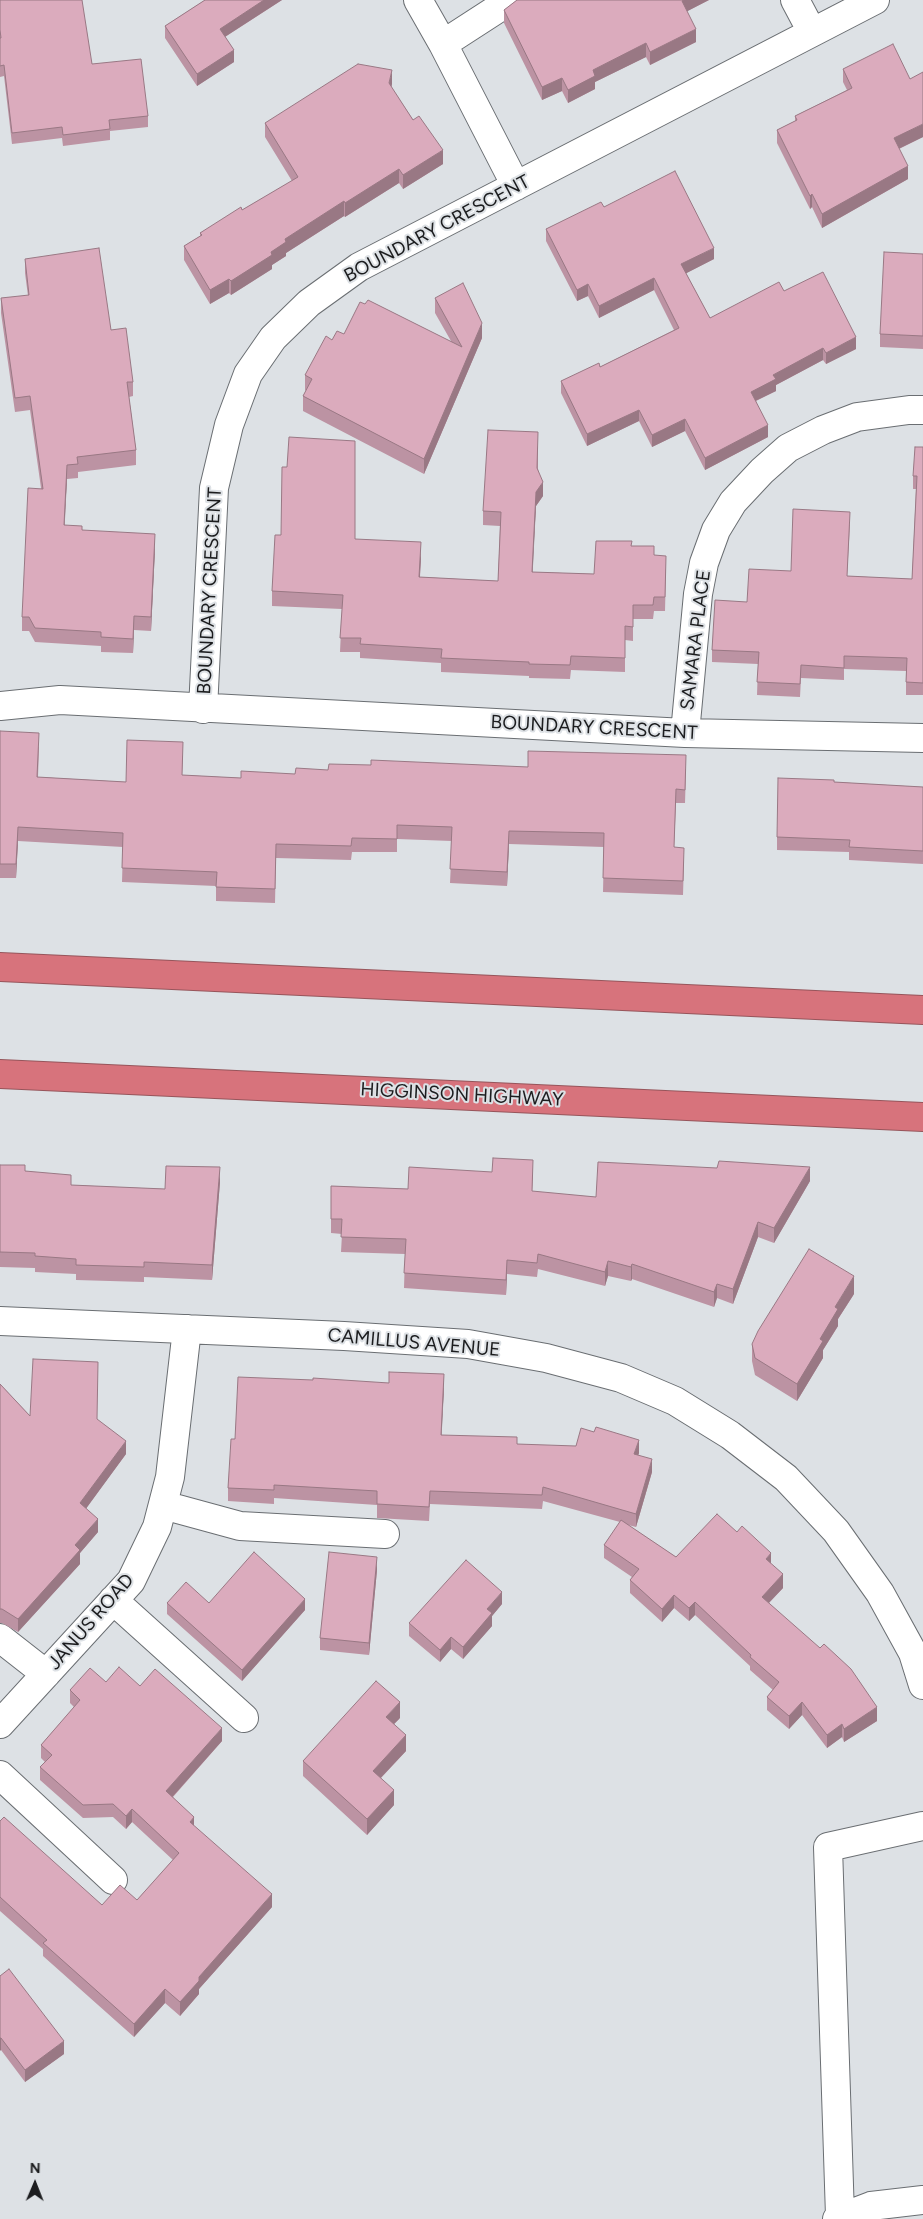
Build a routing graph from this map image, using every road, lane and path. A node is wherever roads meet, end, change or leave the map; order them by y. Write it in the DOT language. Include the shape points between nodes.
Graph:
graph roads {
  1 [pos="418,0"];
  2 [pos="511,0"];
  3 [pos="795,0"];
  4 [pos="875,0"];
  5 [pos="812,32"];
  6 [pos="444,44"];
  7 [pos="516,186"];
  8 [pos="923,410"];
  9 [pos="0,706"];
  10 [pos="203,709"];
  11 [pos="685,733"];
  12 [pos="923,738"];
  13 [pos="0,968"];
  14 [pos="923,1010"];
  15 [pos="0,1074"];
  16 [pos="923,1117"];
  17 [pos="0,1321"];
  18 [pos="187,1329"];
  19 [pos="163,1505"];
  20 [pos="385,1534"];
  21 [pos="113,1600"];
  22 [pos="0,1638"];
  23 [pos="46,1674"];
  24 [pos="923,1685"];
  25 [pos="244,1718"];
  26 [pos="0,1724"];
  27 [pos="0,1775"];
  28 [pos="923,1826"];
  29 [pos="113,1880"];
  30 [pos="923,2200"];
  31 [pos="839,2218"];
  1 -- 6 [label="street"];
  2 -- 6 [label="street"];
  3 -- 5 [label="street"];
  4 -- 5 [label="street, BOUNDARY CRESCENT"];
  5 -- 7 [label="street, BOUNDARY CRESCENT"];
  6 -- 7 [label="street"];
  7 -- 10 [label="street, BOUNDARY CRESCENT" via="359,267 309,303 273,338 248,374 229,425 214,488"];
  8 -- 11 [label="street, SAMARA PLACE" via="857,417 824,430 788,448 733,502 716,530 704,563 698,594"];
  9 -- 10 [label="street" via="60,700"];
  10 -- 11 [label="street, BOUNDARY CRESCENT"];
  11 -- 12 [label="street, BOUNDARY CRESCENT"];
  13 -- 14 [label="highway"];
  15 -- 16 [label="highway, HIGGINSON HIGHWAY"];
  17 -- 18 [label="street, CAMILLUS AVENUE"];
  18 -- 19 [label="street, JANUS ROAD" via="170,1477"];
  18 -- 24 [label="street, CAMILLUS AVENUE" via="468,1344 546,1358 621,1378 675,1401 730,1435 786,1478 836,1531 880,1593 914,1653"];
  19 -- 20 [label="street" via="240,1526"];
  19 -- 21 [label="street, JANUS ROAD" via="157,1527 131,1581"];
  21 -- 23 [label="street, JANUS ROAD"];
  21 -- 25 [label="street"];
  22 -- 23 [label="street"];
  23 -- 26 [label="street, JANUS ROAD"];
  27 -- 29 [label="street"];
  28 -- 31 [label="street" via="828,1847"];
  30 -- 31 [label="street" via="871,2206"];
}
